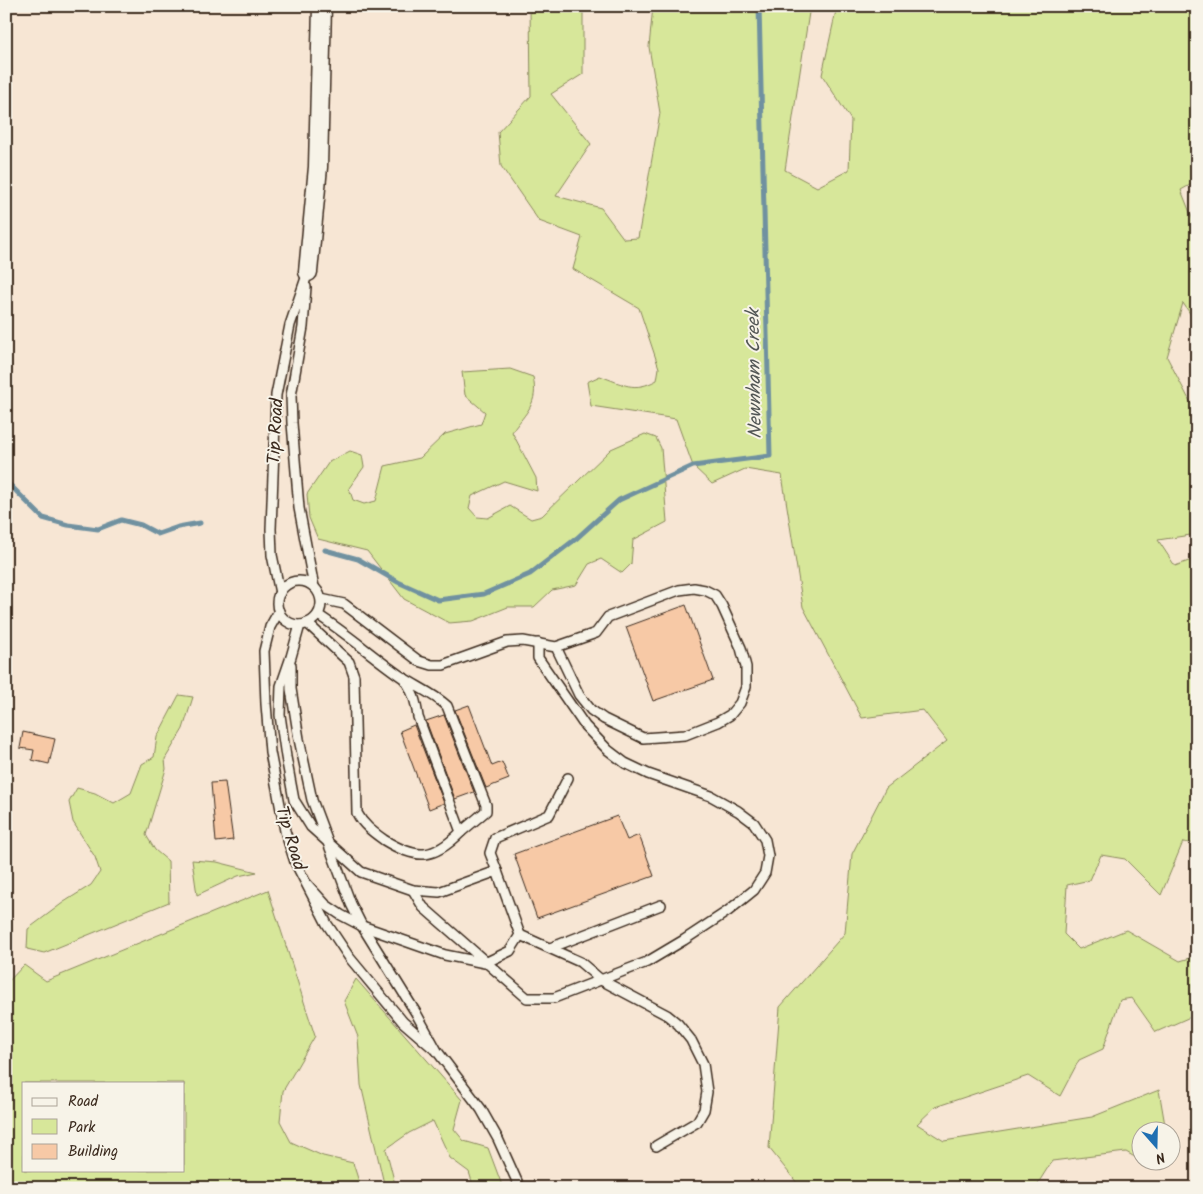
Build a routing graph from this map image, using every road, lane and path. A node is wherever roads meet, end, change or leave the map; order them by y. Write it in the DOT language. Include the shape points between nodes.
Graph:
graph roads {
  1 [pos="322,6"];
  2 [pos="308,272"];
  3 [pos="314,587"];
  4 [pos="280,593"];
  5 [pos="321,599"];
  6 [pos="279,611"];
  7 [pos="318,615"];
  8 [pos="303,624"];
  9 [pos="538,643"];
  10 [pos="556,647"];
  11 [pos="291,657"];
  12 [pos="404,678"];
  13 [pos="568,778"];
  14 [pos="461,832"];
  15 [pos="328,843"];
  16 [pos="497,871"];
  17 [pos="307,884"];
  18 [pos="413,890"];
  19 [pos="661,905"];
  20 [pos="362,926"];
  21 [pos="520,935"];
  22 [pos="550,948"];
  23 [pos="485,963"];
  24 [pos="601,980"];
  25 [pos="437,1051"];
  26 [pos="656,1146"];
  27 [pos="520,1188"];
  1 -- 2 [label="street, Tip Road" via="318,167"];
  2 -- 3 [label="lane, Tip Road" via="292,405 299,508"];
  2 -- 4 [label="lane, Tip Road" via="290,325 276,395 271,529 272,555"];
  3 -- 4 [label="lane" via="295,582"];
  3 -- 5 [label="lane"];
  4 -- 6 [label="lane"];
  5 -- 7 [label="lane"];
  5 -- 9 [label="lane" via="344,604 419,661 432,665 443,665 507,642"];
  6 -- 8 [label="lane" via="287,621"];
  6 -- 17 [label="lane, Tip Road" via="270,627 264,651 270,752 285,831 295,862"];
  7 -- 8 [label="lane"];
  7 -- 12 [label="lane"];
  8 -- 11 [label="lane"];
  8 -- 14 [label="lane" via="349,662 352,669 357,812 361,821 402,851 417,854 430,854 443,848"];
  9 -- 10 [label="lane"];
  9 -- 24 [label="lane" via="538,658 585,726 608,750 633,767 711,796 738,811 754,823 767,848 765,873 754,890 647,962"];
  10 -- 10 [label="lane" via="596,633 608,617 679,590 705,590 715,595 722,606 741,648 746,667 746,687 740,703 730,715 718,722 684,735 643,738 591,710 579,695"];
  11 -- 15 [label="lane, Tip Road" via="291,690 299,739 312,800"];
  11 -- 15 [label="lane" via="281,686 280,715 294,800 311,828"];
  12 -- 14 [label="lane" via="416,701 418,717"];
  12 -- 14 [label="lane" via="447,706 483,796 486,811"];
  13 -- 16 [label="lane" via="550,815 495,838 490,853"];
  15 -- 18 [label="lane" via="361,872"];
  15 -- 20 [label="lane, Tip Road"];
  16 -- 18 [label="lane" via="439,892"];
  16 -- 21 [label="lane"];
  17 -- 20 [label="lane" via="326,905"];
  17 -- 25 [label="lane, Tip Road" via="327,924 349,957 403,1022"];
  18 -- 23 [label="lane" via="423,907"];
  19 -- 22 [label="lane"];
  20 -- 23 [label="lane" via="445,955"];
  20 -- 25 [label="lane, Tip Road"];
  21 -- 22 [label="lane"];
  21 -- 23 [label="lane" via="510,952"];
  22 -- 24 [label="lane" via="580,962"];
  23 -- 24 [label="lane" via="527,998 554,998"];
  24 -- 26 [label="lane" via="678,1024 691,1040 703,1064 707,1092 704,1110 696,1122"];
  25 -- 27 [label="lane, Tip Road" via="481,1109"];
}
